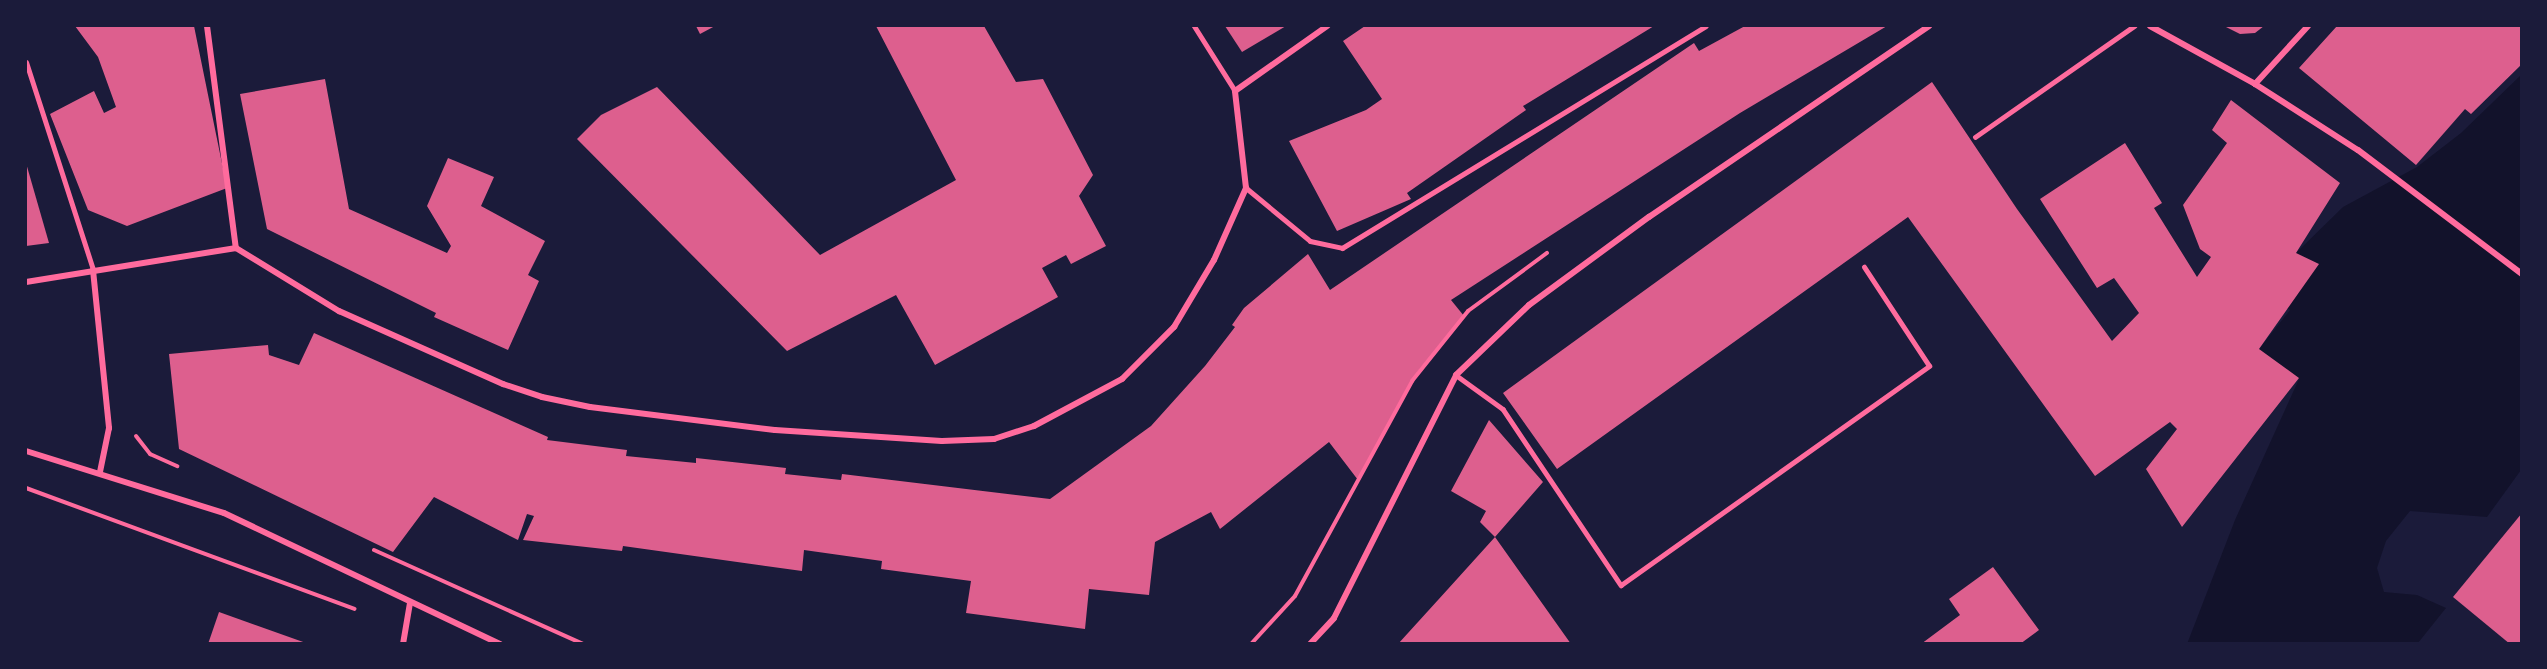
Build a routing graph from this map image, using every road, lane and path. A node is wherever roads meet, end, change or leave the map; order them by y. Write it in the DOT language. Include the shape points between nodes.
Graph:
graph roads {
  1 [pos="207,26"];
  2 [pos="1194,26"];
  3 [pos="1327,26"];
  4 [pos="1705,26"];
  5 [pos="1929,26"];
  6 [pos="2134,26"];
  7 [pos="2150,26"];
  8 [pos="2308,26"];
  9 [pos="26,62"];
  10 [pos="2255,84"];
  11 [pos="1235,91"];
  12 [pos="1975,137"];
  13 [pos="1246,188"];
  14 [pos="236,248"];
  15 [pos="1864,267"];
  16 [pos="93,270"];
  17 [pos="2522,274"];
  18 [pos="26,282"];
  19 [pos="1456,375"];
  20 [pos="134,434"];
  21 [pos="26,451"];
  22 [pos="183,468"];
  23 [pos="100,472"];
  24 [pos="26,488"];
  25 [pos="369,548"];
  26 [pos="410,603"];
  27 [pos="406,629"];
  28 [pos="575,642"];
  29 [pos="404,644"];
  30 [pos="500,644"];
  31 [pos="583,644"];
  32 [pos="1310,644"];
  1 -- 14 [label="street"];
  2 -- 11 [label="street"];
  3 -- 11 [label="street"];
  4 -- 13 [label="street" via="1342,248 1310,241"];
  5 -- 19 [label="street" via="1649,217 1538,298"];
  6 -- 12 [label="lane"];
  7 -- 10 [label="street"];
  8 -- 10 [label="street"];
  9 -- 16 [label="street"];
  10 -- 17 [label="street" via="2358,150"];
  11 -- 13 [label="street"];
  13 -- 14 [label="street" via="1214,260 1174,327 1122,379 1034,426 994,438 942,441 775,430 590,407 502,384 339,311"];
  14 -- 16 [label="street"];
  15 -- 19 [label="lane" via="1929,366 1621,585 1503,409"];
  16 -- 18 [label="street"];
  16 -- 23 [label="street" via="109,428"];
  19 -- 32 [label="street" via="1334,618"];
  20 -- 22 [label="path" via="150,454"];
  21 -- 23 [label="street"];
  23 -- 26 [label="street" via="224,513"];
  24 -- 27 [label="path"];
  25 -- 28 [label="path"];
  26 -- 27 [label="street"];
  26 -- 30 [label="street"];
  27 -- 29 [label="street"];
  28 -- 31 [label="path"];
}
